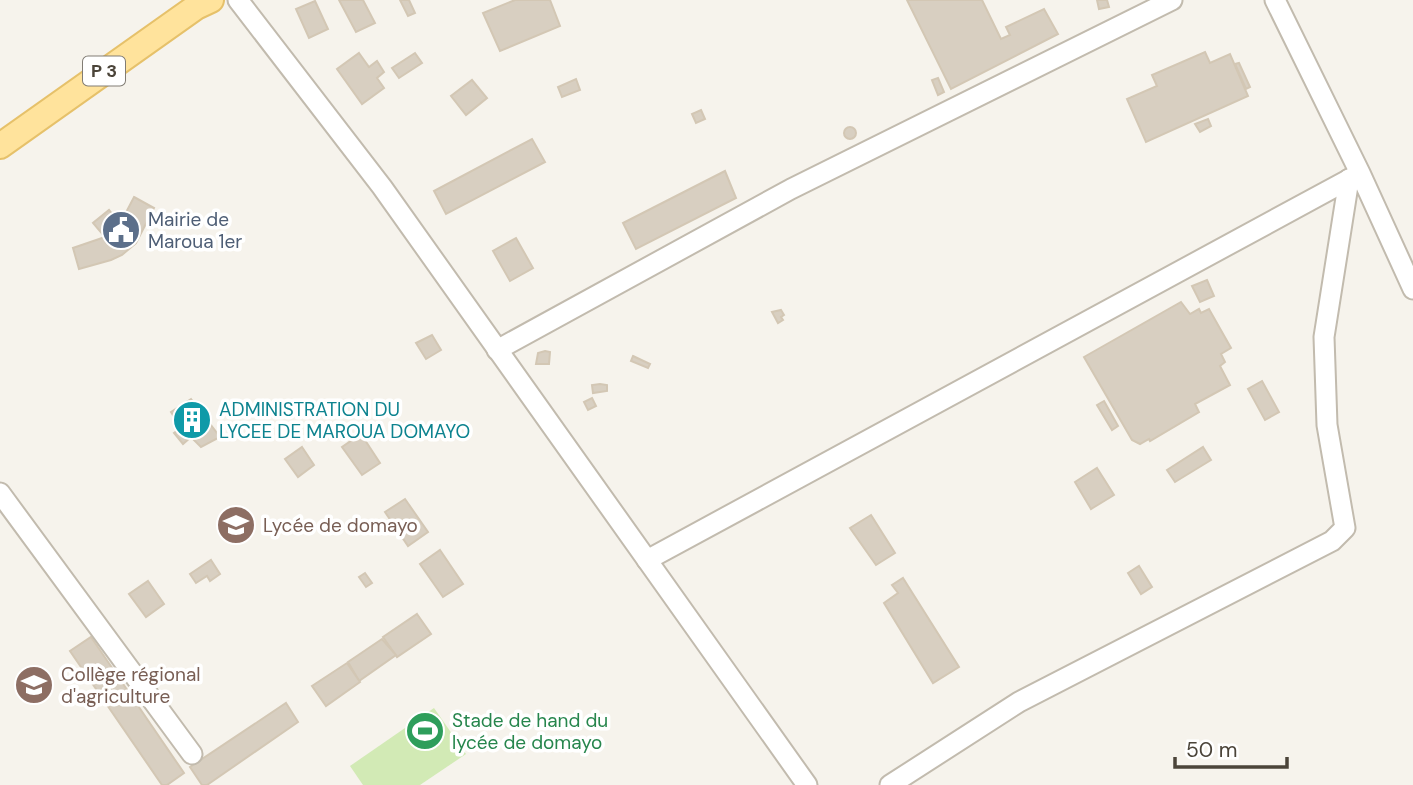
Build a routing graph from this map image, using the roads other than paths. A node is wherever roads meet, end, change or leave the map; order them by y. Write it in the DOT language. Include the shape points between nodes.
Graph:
graph roads {
  1 [pos="238,0"];
  2 [pos="1172,0"];
  3 [pos="1275,0"];
  4 [pos="202,2"];
  5 [pos="0,146"];
  6 [pos="1355,176"];
  7 [pos="1413,289"];
  8 [pos="498,350"];
  9 [pos="0,493"];
  10 [pos="647,560"];
  11 [pos="192,754"];
  12 [pos="807,785"];
  13 [pos="890,785"];
  1 -- 8 [label="street" via="382,187"];
  2 -- 8 [label="street" via="791,189"];
  3 -- 6 [label="street"];
  4 -- 5 [label="main road, P 3"];
  6 -- 7 [label="street"];
  6 -- 10 [label="street"];
  6 -- 13 [label="street" via="1324,348 1327,425 1345,528 1332,541 1019,702"];
  8 -- 10 [label="street"];
  9 -- 11 [label="street"];
  10 -- 12 [label="street"];
}
